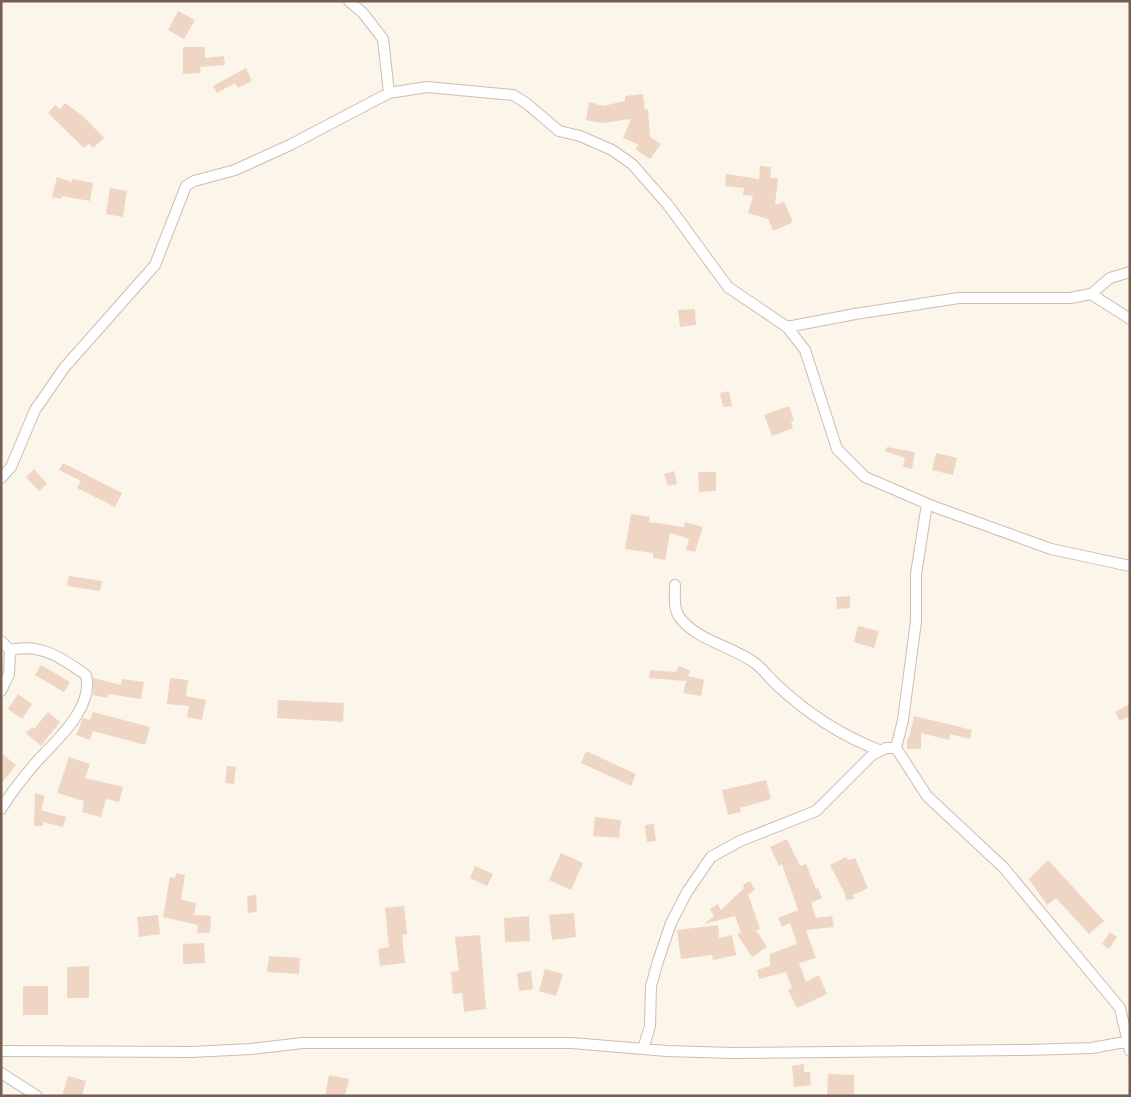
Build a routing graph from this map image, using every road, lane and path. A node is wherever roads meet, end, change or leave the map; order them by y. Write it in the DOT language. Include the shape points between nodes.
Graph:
graph roads {
  1 [pos="349,1"];
  2 [pos="389,93"];
  3 [pos="1130,272"];
  4 [pos="1091,294"];
  5 [pos="1130,319"];
  6 [pos="787,327"];
  7 [pos="1,478"];
  8 [pos="927,504"];
  9 [pos="1130,566"];
  10 [pos="675,585"];
  11 [pos="1,640"];
  12 [pos="10,650"];
  13 [pos="1,691"];
  14 [pos="896,748"];
  15 [pos="879,750"];
  16 [pos="1,808"];
  17 [pos="1129,1045"];
  18 [pos="643,1049"];
  19 [pos="1,1051"];
  20 [pos="1,1073"];
  21 [pos="36,1096"];
  1 -- 2 [label="street" via="383,39"];
  2 -- 6 [label="street" via="427,87 513,96 559,132 580,136 612,150 632,164 668,205 728,287"];
  2 -- 7 [label="street" via="290,145 235,170 186,186 155,265 64,368 35,410 11,466"];
  3 -- 4 [label="street" via="1110,278"];
  4 -- 5 [label="street"];
  4 -- 6 [label="street" via="1070,298 959,298"];
  6 -- 8 [label="street" via="805,350 837,449 864,477"];
  8 -- 9 [label="street" via="1051,549"];
  8 -- 14 [label="street" via="916,574 916,621 903,720"];
  10 -- 15 [label="street" via="676,609 689,628 750,659 775,684 823,721 852,739"];
  11 -- 12 [label="street"];
  12 -- 13 [label="street" via="9,674"];
  12 -- 16 [label="street" via="26,646 45,650 86,675 88,683 84,699 66,731 14,788"];
  14 -- 15 [label="street"];
  14 -- 17 [label="street" via="926,796 1004,868 1120,1008"];
  15 -- 18 [label="street" via="816,811 740,841 712,857 687,892 658,961 651,986 650,1026"];
  17 -- 18 [label="street" via="1026,1050 732,1054"];
  18 -- 19 [label="street" via="572,1043 368,1042 303,1043 191,1052"];
  20 -- 21 [label="street"];
}
